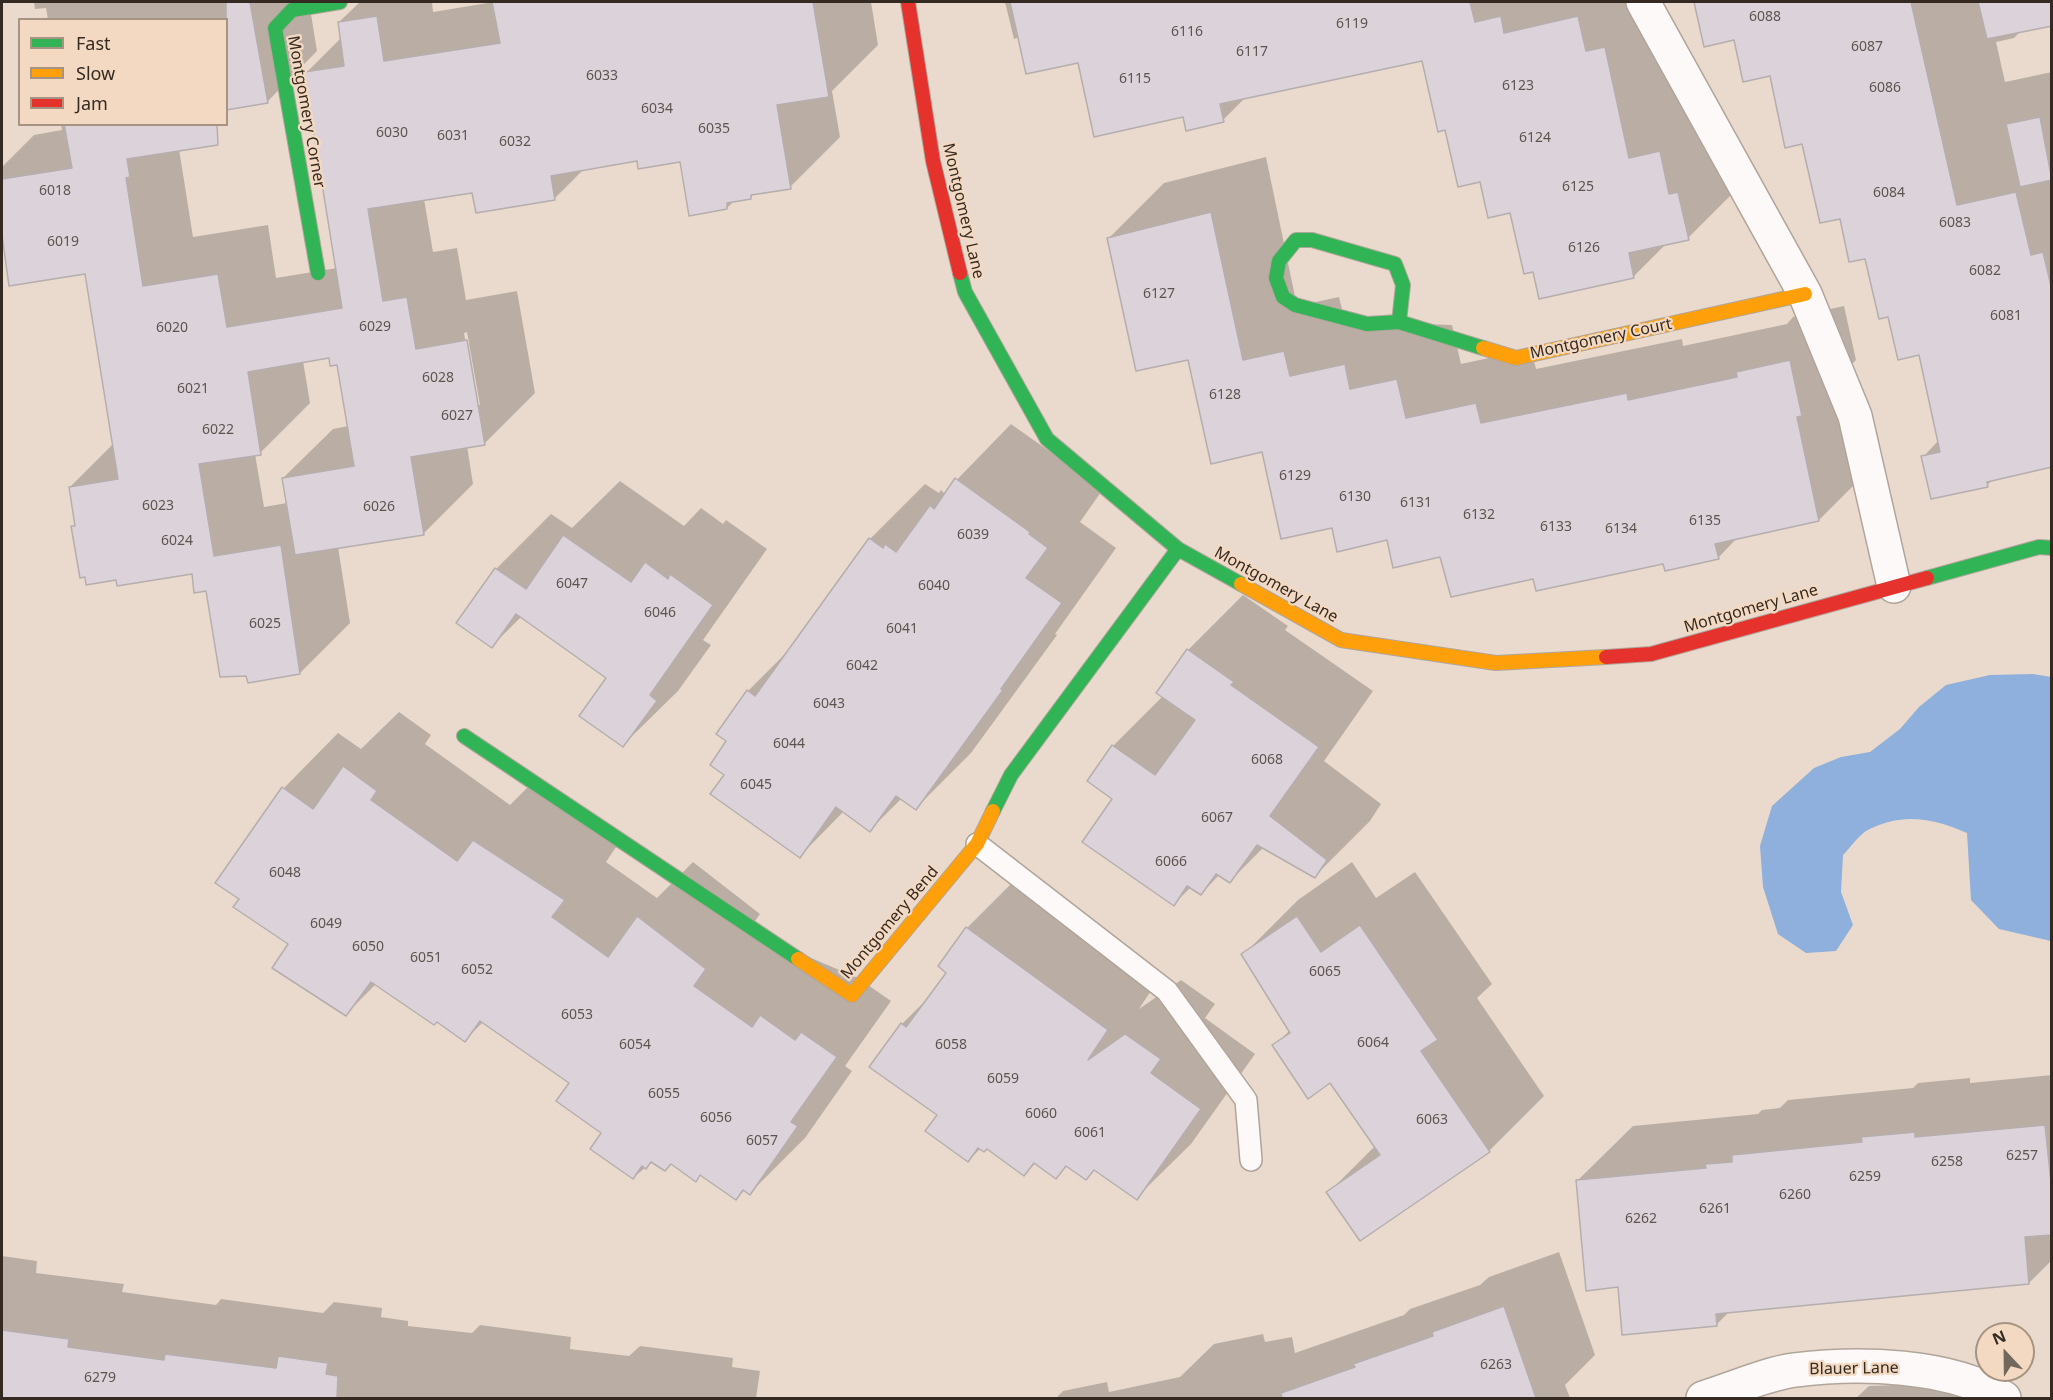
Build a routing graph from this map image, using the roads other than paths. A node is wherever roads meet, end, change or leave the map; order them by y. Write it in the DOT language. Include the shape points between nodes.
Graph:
graph roads {
  1 [pos="340,2"];
  2 [pos="908,2"];
  3 [pos="1643,2"];
  4 [pos="318,273"];
  5 [pos="1805,294"];
  6 [pos="1399,322"];
  7 [pos="2052,548"];
  8 [pos="1178,549"];
  9 [pos="1894,586"];
  10 [pos="464,736"];
  11 [pos="977,844"];
  12 [pos="1251,1161"];
  13 [pos="1703,1398"];
  14 [pos="2004,1398"];
  1 -- 4 [label="street, Montgomery Corner" via="292,10 275,28"];
  2 -- 8 [label="street, Montgomery Lane" via="933,161 964,292 1047,440"];
  3 -- 5 [label="street"];
  5 -- 6 [label="street, Montgomery Court" via="1516,358"];
  5 -- 9 [label="street" via="1855,416"];
  6 -- 6 [label="street, Montgomery Court" via="1404,278 1395,264 1312,240 1296,240 1279,261 1278,288 1295,305 1367,324"];
  7 -- 9 [label="street, Montgomery Lane" via="2039,547"];
  8 -- 9 [label="street, Montgomery Lane" via="1341,640 1496,663 1651,654"];
  8 -- 11 [label="street, Montgomery Bend" via="1011,775"];
  10 -- 11 [label="street, Montgomery Bend" via="852,995"];
  11 -- 12 [label="lane" via="1167,991 1246,1100"];
  13 -- 14 [label="street, Blauer Lane" via="1793,1370 1898,1366 1983,1385"];
}
